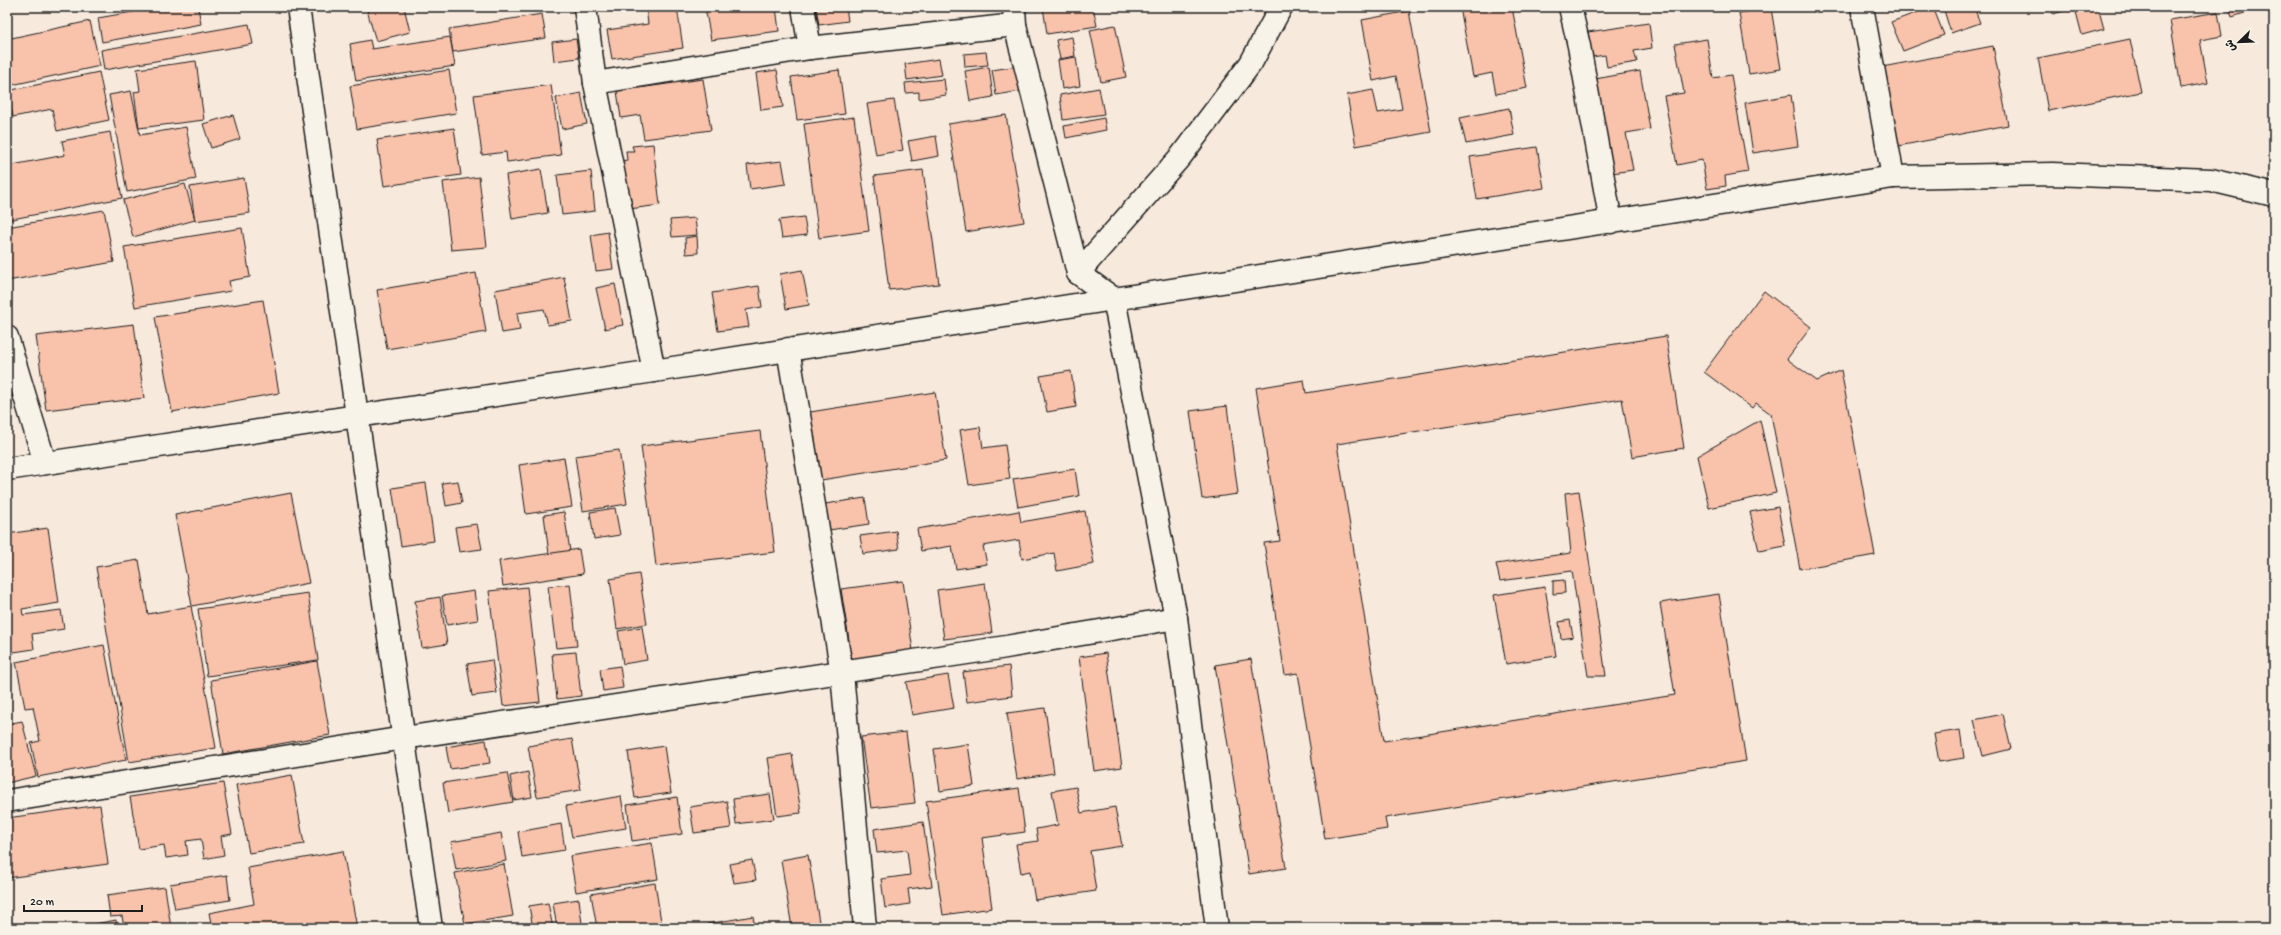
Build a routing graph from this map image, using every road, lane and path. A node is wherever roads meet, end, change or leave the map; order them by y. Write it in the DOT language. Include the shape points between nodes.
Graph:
graph roads {
  1 [pos="298,7"];
  2 [pos="585,7"];
  3 [pos="803,7"];
  4 [pos="1281,7"];
  5 [pos="1570,7"];
  6 [pos="1862,7"];
  7 [pos="1015,16"];
  8 [pos="810,48"];
  9 [pos="595,82"];
  10 [pos="1892,177"];
  11 [pos="2274,195"];
  12 [pos="1612,222"];
  13 [pos="1078,273"];
  14 [pos="1114,299"];
  15 [pos="7,337"];
  16 [pos="788,349"];
  17 [pos="654,371"];
  18 [pos="355,417"];
  19 [pos="45,463"];
  20 [pos="7,469"];
  21 [pos="1176,618"];
  22 [pos="842,673"];
  23 [pos="404,738"];
  24 [pos="7,801"];
  25 [pos="431,928"];
  26 [pos="865,928"];
  27 [pos="1217,928"];
  1 -- 18 [label="street"];
  2 -- 9 [label="street"];
  3 -- 8 [label="street"];
  4 -- 13 [label="street" via="1251,63 1181,156"];
  5 -- 12 [label="street"];
  6 -- 10 [label="street"];
  7 -- 8 [label="street"];
  7 -- 13 [label="street"];
  8 -- 9 [label="street"];
  9 -- 17 [label="street"];
  10 -- 11 [label="street" via="2052,174 2211,180"];
  10 -- 12 [label="street"];
  12 -- 14 [label="street"];
  13 -- 14 [label="street"];
  14 -- 16 [label="street"];
  14 -- 21 [label="street"];
  15 -- 19 [label="street"];
  16 -- 17 [label="street"];
  16 -- 22 [label="street"];
  17 -- 18 [label="street"];
  18 -- 19 [label="street"];
  18 -- 23 [label="street"];
  19 -- 20 [label="street"];
  21 -- 22 [label="street"];
  21 -- 27 [label="street"];
  22 -- 23 [label="street"];
  22 -- 26 [label="street"];
  23 -- 24 [label="street"];
  23 -- 25 [label="street"];
}
